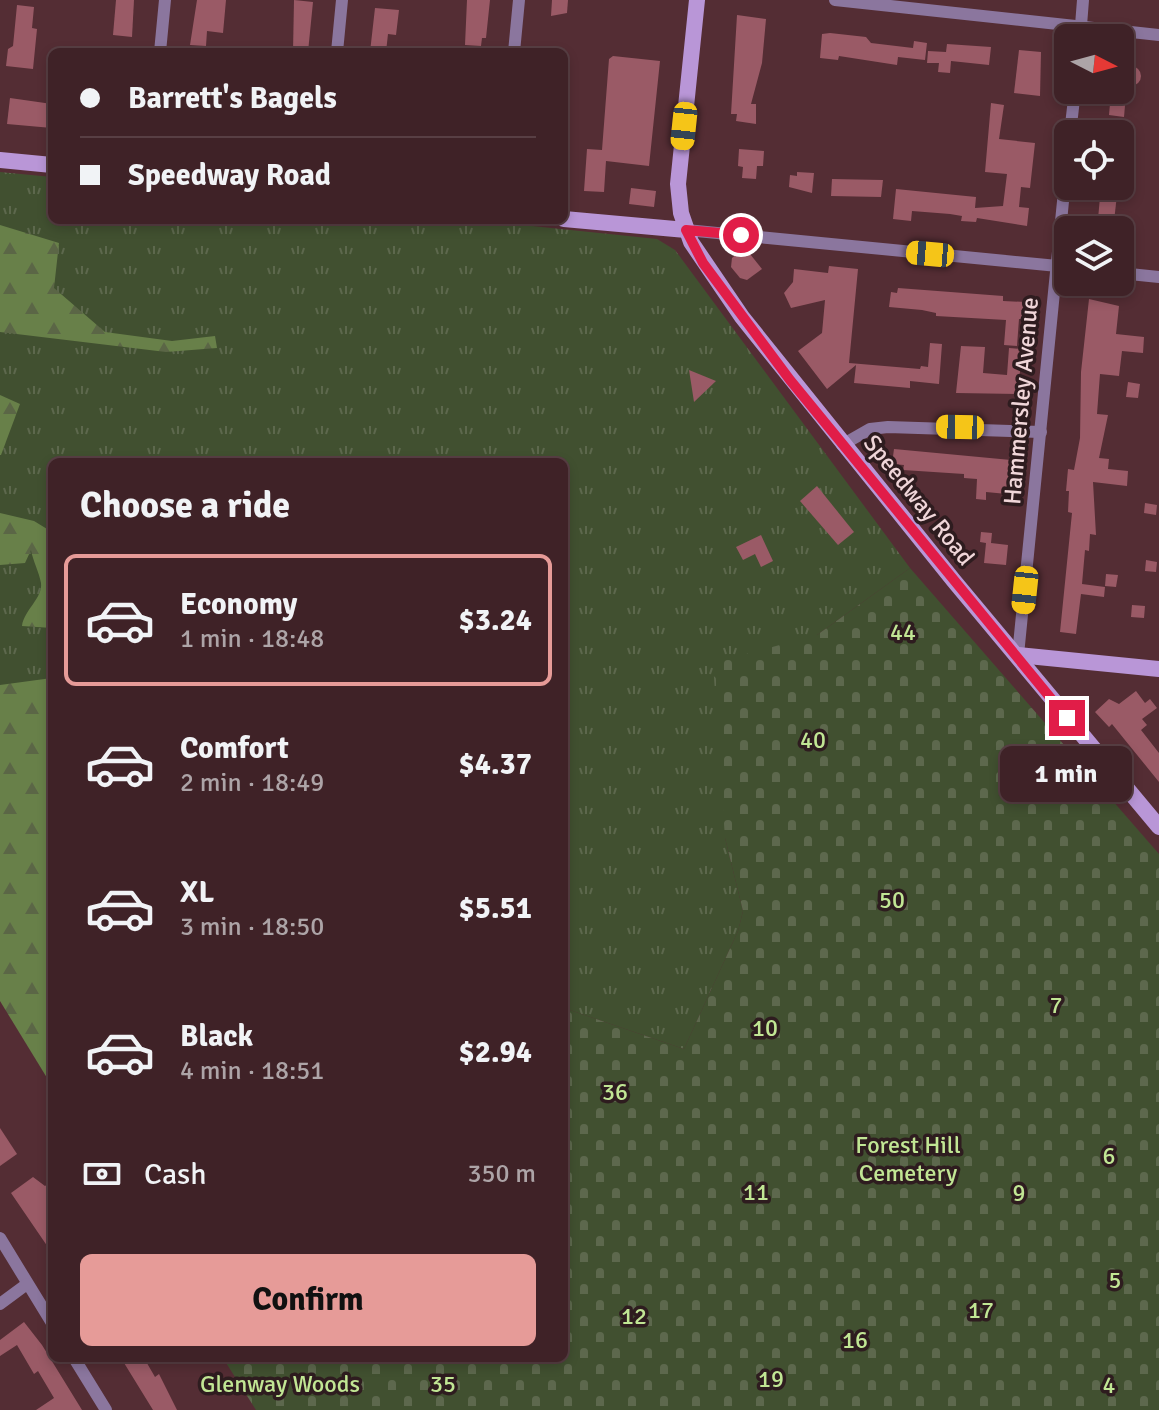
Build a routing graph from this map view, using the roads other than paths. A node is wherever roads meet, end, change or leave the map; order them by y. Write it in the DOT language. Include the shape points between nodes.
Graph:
graph roads {
  1 [pos="165,0"];
  2 [pos="342,0"];
  3 [pos="519,0"];
  4 [pos="697,0"];
  5 [pos="835,0"];
  6 [pos="1083,0"];
  7 [pos="1082,24"];
  8 [pos="1054,28"];
  9 [pos="1134,34"];
  10 [pos="1159,35"];
  11 [pos="160,48"];
  12 [pos="337,48"];
  13 [pos="514,48"];
  14 [pos="0,160"];
  15 [pos="48,165"];
  16 [pos="568,219"];
  17 [pos="686,230"];
  18 [pos="1054,266"];
  19 [pos="1134,274"];
  20 [pos="1159,277"];
  21 [pos="1058,296"];
  22 [pos="1041,432"];
  23 [pos="842,445"];
  24 [pos="1018,655"];
  25 [pos="1159,669"];
  26 [pos="1159,827"];
  27 [pos="0,1238"];
  28 [pos="27,1284"];
  29 [pos="0,1304"];
  30 [pos="48,1317"];
  31 [pos="76,1362"];
  32 [pos="106,1410"];
  1 -- 11 [label="street"];
  2 -- 12 [label="street"];
  3 -- 13 [label="street"];
  4 -- 17 [label="main road, Speedway Road" via="678,184"];
  5 -- 8 [label="street"];
  6 -- 7 [label="street"];
  9 -- 10 [label="street"];
  14 -- 15 [label="main road"];
  16 -- 17 [label="main road"];
  17 -- 18 [label="street"];
  17 -- 23 [label="main road, Speedway Road" via="742,317"];
  19 -- 20 [label="street"];
  21 -- 22 [label="street, Hammersley Avenue"];
  22 -- 23 [label="street" via="888,427 870,429"];
  22 -- 24 [label="street, Hammersley Avenue"];
  23 -- 24 [label="main road, Speedway Road"];
  24 -- 25 [label="main road"];
  24 -- 26 [label="main road, Speedway Road"];
  27 -- 28 [label="street"];
  28 -- 29 [label="street"];
  28 -- 30 [label="street"];
  31 -- 32 [label="street"];
}
